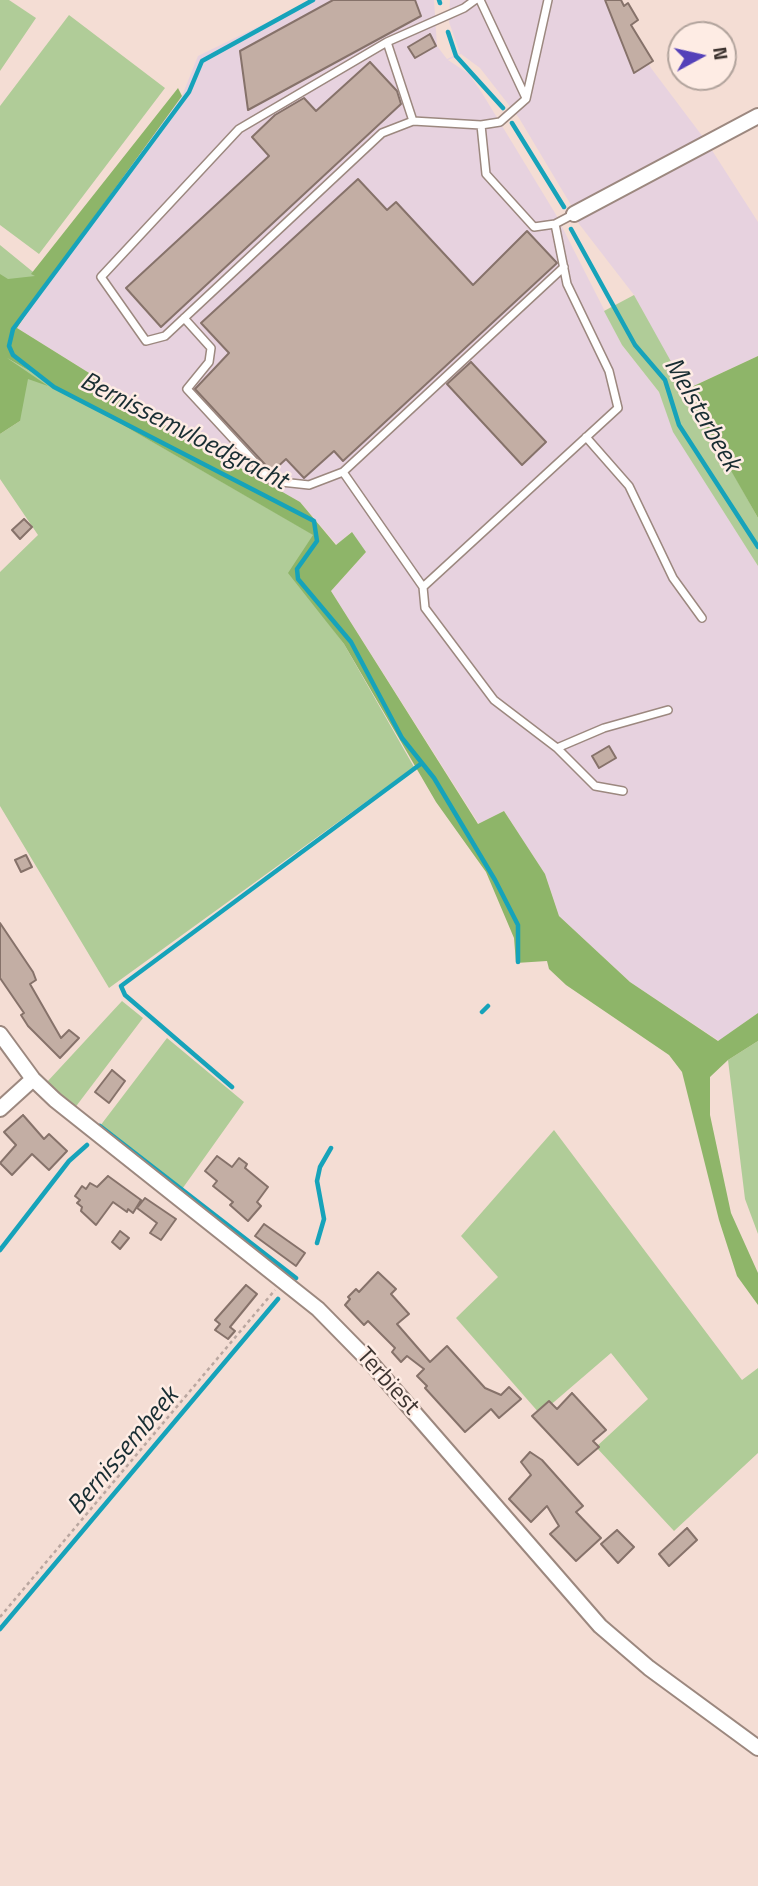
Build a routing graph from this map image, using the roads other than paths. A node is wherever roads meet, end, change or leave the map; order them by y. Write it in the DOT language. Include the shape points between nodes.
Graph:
graph roads {
  1 [pos="475,0"];
  2 [pos="480,0"];
  3 [pos="548,0"];
  4 [pos="387,42"];
  5 [pos="526,99"];
  6 [pos="758,116"];
  7 [pos="413,121"];
  8 [pos="481,125"];
  9 [pos="574,214"];
  10 [pos="555,224"];
  11 [pos="564,267"];
  12 [pos="184,318"];
  13 [pos="586,438"];
  14 [pos="343,472"];
  15 [pos="423,587"];
  16 [pos="702,618"];
  17 [pos="668,710"];
  18 [pos="557,748"];
  19 [pos="623,791"];
  20 [pos="0,1034"];
  21 [pos="33,1079"];
  22 [pos="0,1109"];
  23 [pos="758,1748"];
  1 -- 4 [label="lane"];
  2 -- 5 [label="lane"];
  3 -- 5 [label="lane"];
  4 -- 7 [label="lane"];
  4 -- 12 [label="lane" via="239,130 101,277 146,341 165,336"];
  5 -- 8 [label="lane" via="500,122"];
  6 -- 9 [label="street"];
  7 -- 8 [label="lane"];
  7 -- 12 [label="lane" via="382,133"];
  8 -- 10 [label="lane" via="486,174 534,227"];
  9 -- 10 [label="lane"];
  10 -- 11 [label="lane"];
  11 -- 13 [label="lane" via="567,284 609,371 618,408"];
  11 -- 14 [label="lane"];
  12 -- 14 [label="lane" via="211,348 209,362 187,389 272,481 309,485"];
  13 -- 15 [label="lane"];
  13 -- 16 [label="lane" via="629,486 673,578"];
  14 -- 15 [label="lane"];
  15 -- 18 [label="lane" via="425,608 494,700"];
  17 -- 18 [label="lane" via="604,728"];
  18 -- 19 [label="lane" via="595,786"];
  20 -- 21 [label="street, Terbiest"];
  21 -- 22 [label="street"];
  21 -- 23 [label="street, Terbiest" via="284,1279 371,1363 600,1626"];
}
